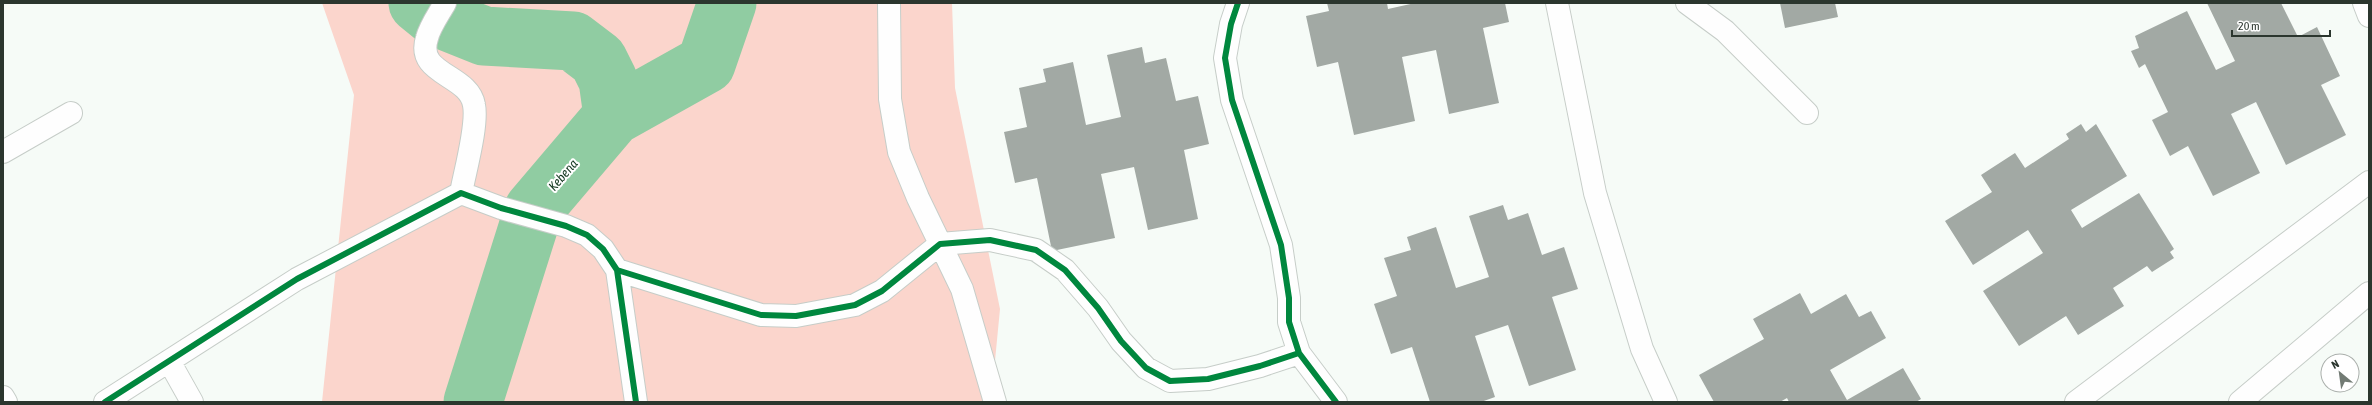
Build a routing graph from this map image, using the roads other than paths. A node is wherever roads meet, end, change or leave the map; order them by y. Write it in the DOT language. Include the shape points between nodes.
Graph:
graph roads {
  1 [pos="445,3"];
  2 [pos="889,3"];
  3 [pos="1238,3"];
  4 [pos="1557,3"];
  5 [pos="1686,3"];
  6 [pos="2364,3"];
  7 [pos="2369,16"];
  8 [pos="71,113"];
  9 [pos="1807,113"];
  10 [pos="3,152"];
  11 [pos="2369,182"];
  12 [pos="461,193"];
  13 [pos="940,244"];
  14 [pos="617,270"];
  15 [pos="2369,293"];
  16 [pos="1299,353"];
  17 [pos="169,361"];
  18 [pos="3,397"];
  19 [pos="6,402"];
  20 [pos="105,402"];
  21 [pos="192,402"];
  22 [pos="636,402"];
  23 [pos="995,402"];
  24 [pos="1336,402"];
  25 [pos="1666,402"];
  26 [pos="2076,402"];
  27 [pos="2240,402"];
  1 -- 12 [label="street" via="427,38 425,52 429,62 438,71 467,91 474,105"];
  2 -- 13 [label="street" via="890,99 899,152"];
  3 -- 16 [label="street" via="1225,58 1232,100 1281,245 1289,298 1289,322"];
  4 -- 25 [label="street" via="1595,193 1642,348"];
  5 -- 9 [label="street" via="1725,31"];
  6 -- 7 [label="street"];
  8 -- 10 [label="street"];
  11 -- 26 [label="street"];
  12 -- 14 [label="street" via="587,235 603,249"];
  12 -- 17 [label="street" via="297,279"];
  13 -- 14 [label="street" via="882,291 855,305 796,316 761,315"];
  13 -- 16 [label="street" via="990,240 1036,250 1065,270 1098,308 1121,341 1146,368 1170,381 1208,379"];
  13 -- 23 [label="street" via="962,289"];
  14 -- 22 [label="street"];
  15 -- 27 [label="street"];
  16 -- 24 [label="street"];
  17 -- 20 [label="street"];
  17 -- 21 [label="street"];
  18 -- 19 [label="street"];
}
